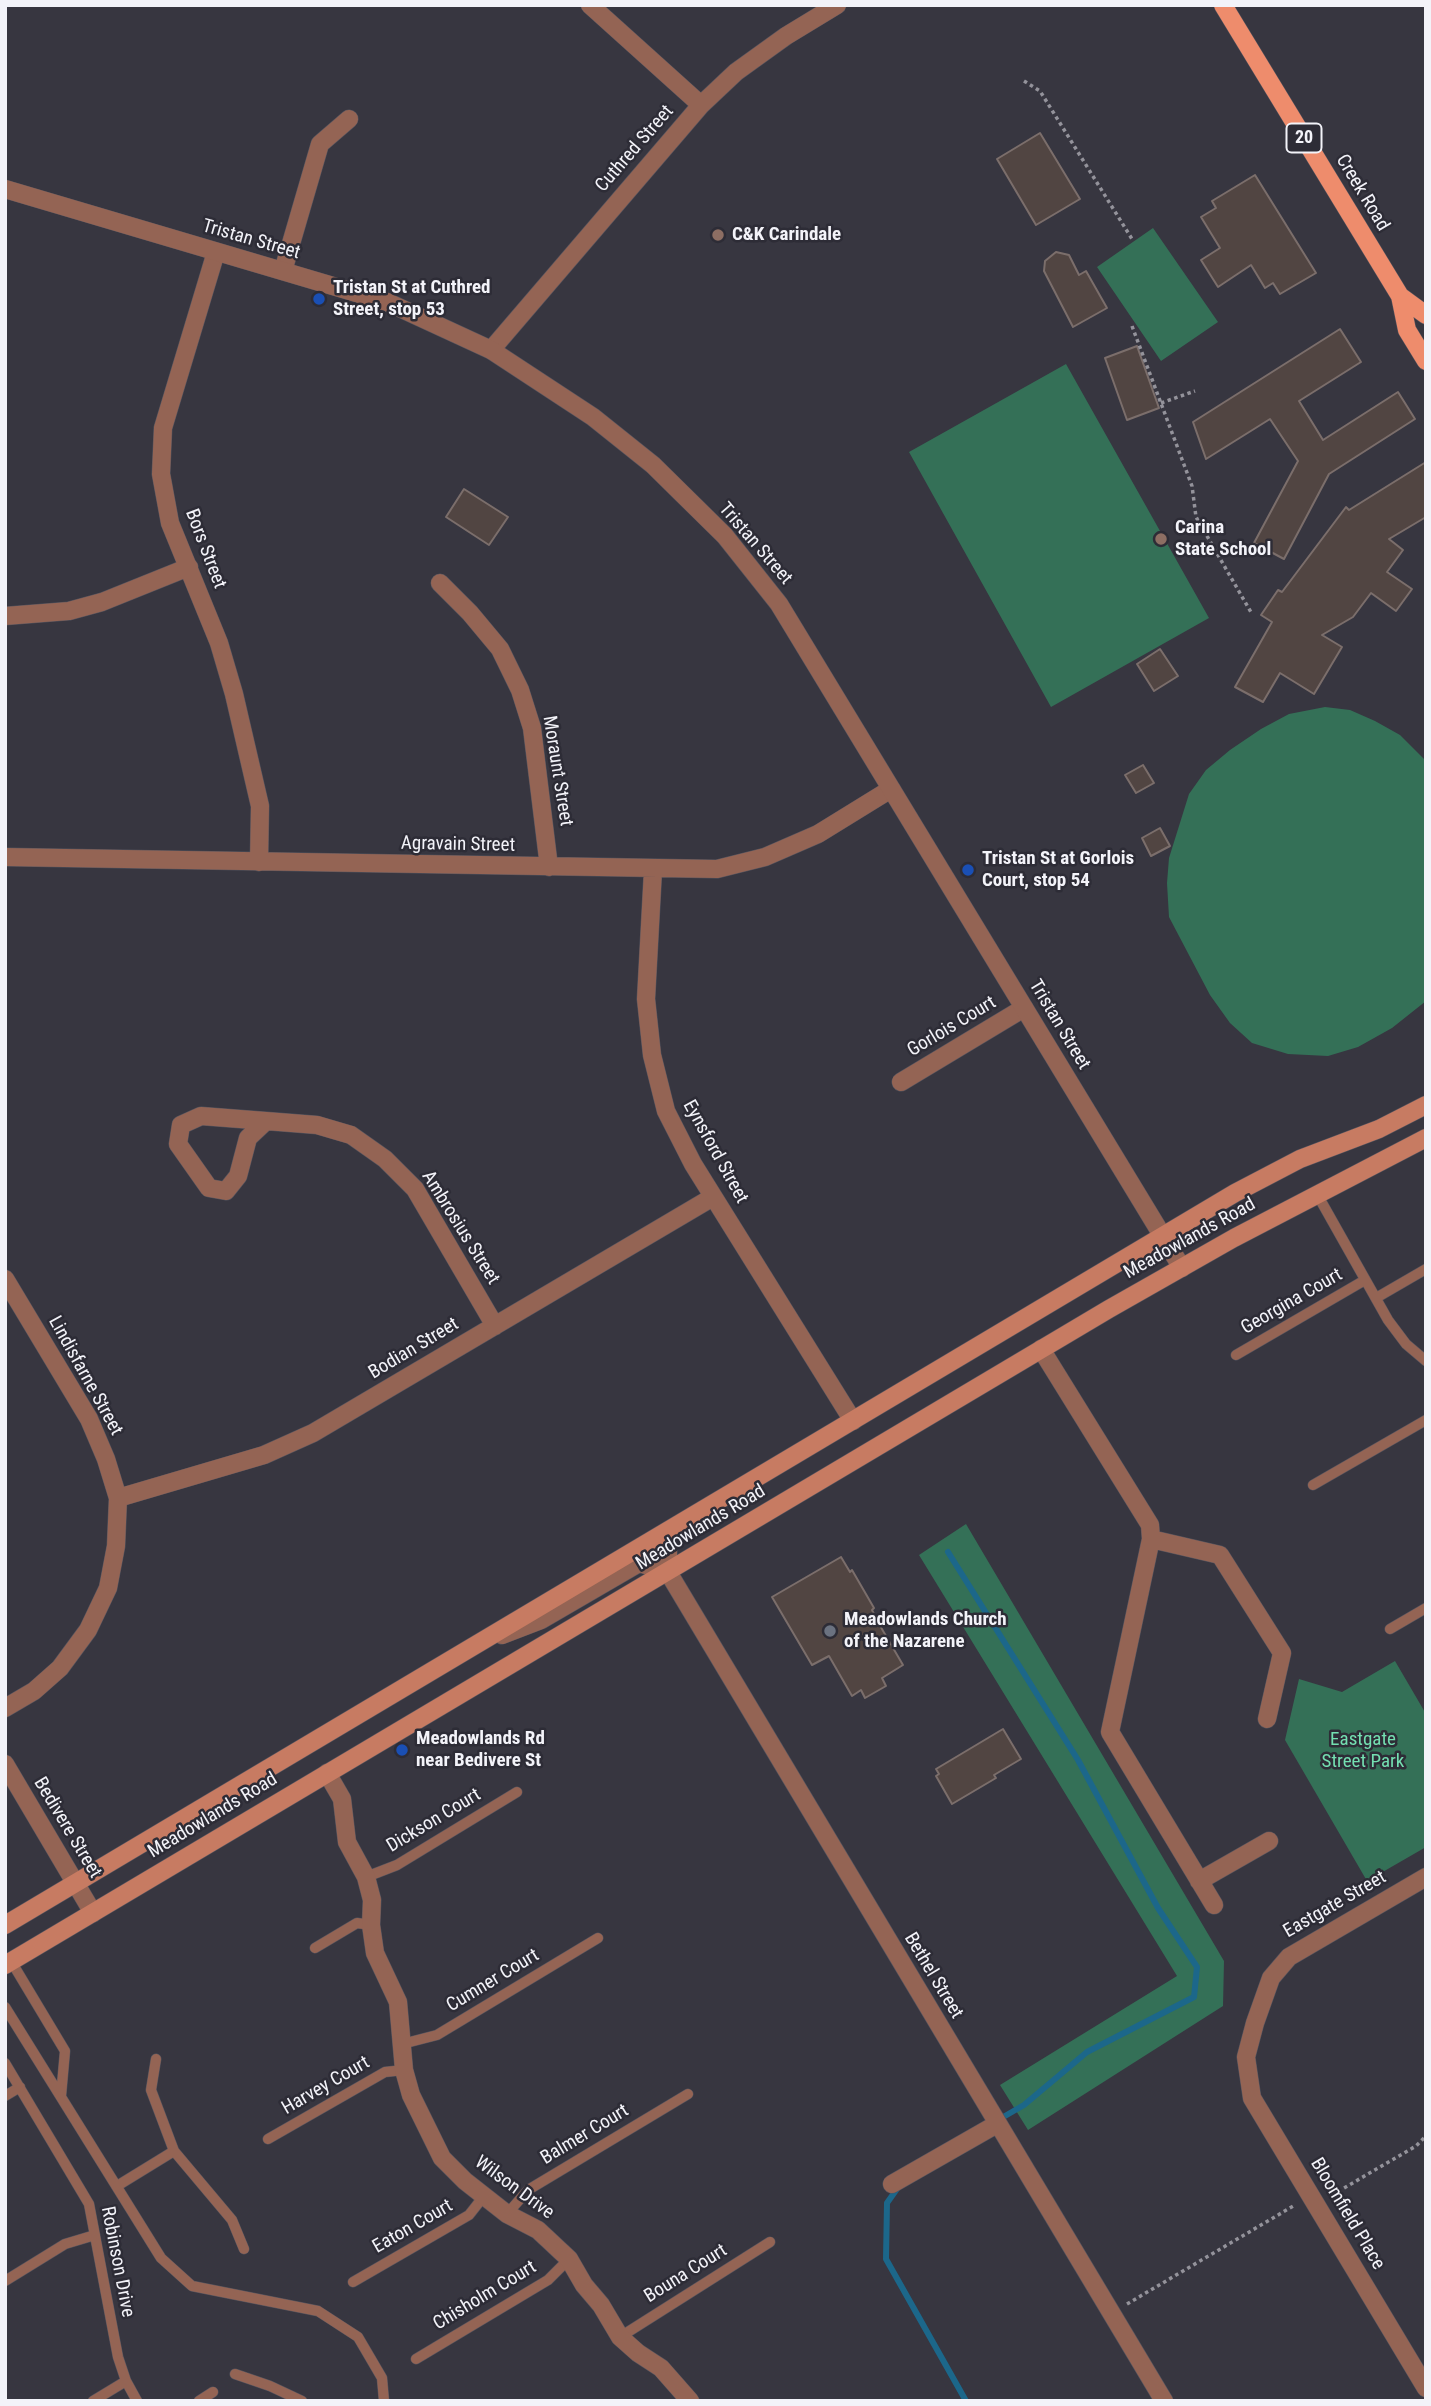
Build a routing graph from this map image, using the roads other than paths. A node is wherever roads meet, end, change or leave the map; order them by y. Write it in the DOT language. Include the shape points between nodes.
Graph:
graph roads {
  1 [pos="590,5"];
  2 [pos="837,5"];
  3 [pos="1223,5"];
  4 [pos="701,105"];
  5 [pos="349,119"];
  6 [pos="5,189"];
  7 [pos="216,251"];
  8 [pos="283,271"];
  9 [pos="1400,296"];
  10 [pos="1426,315"];
  11 [pos="491,350"];
  12 [pos="1426,361"];
  13 [pos="188,567"];
  14 [pos="440,583"];
  15 [pos="5,616"];
  16 [pos="891,789"];
  17 [pos="5,857"];
  18 [pos="259,862"];
  19 [pos="549,867"];
  20 [pos="653,870"];
  21 [pos="1024,1008"];
  22 [pos="901,1082"];
  23 [pos="1426,1105"];
  24 [pos="266,1121"];
  25 [pos="1426,1138"];
  26 [pos="1317,1194"];
  27 [pos="713,1197"];
  28 [pos="1164,1237"];
  29 [pos="1182,1268"];
  30 [pos="1426,1269"];
  31 [pos="5,1279"];
  32 [pos="1365,1280"];
  33 [pos="1376,1298"];
  34 [pos="495,1326"];
  35 [pos="1041,1349"];
  36 [pos="1236,1355"];
  37 [pos="1426,1361"];
  38 [pos="1426,1420"];
  39 [pos="853,1421"];
  40 [pos="1313,1486"];
  41 [pos="118,1498"];
  42 [pos="683,1522"];
  43 [pos="1151,1539"];
  44 [pos="668,1572"];
  45 [pos="1426,1608"];
  46 [pos="1390,1629"];
  47 [pos="477,1645"];
  48 [pos="5,1708"];
  49 [pos="1267,1719"];
  50 [pos="5,1764"];
  51 [pos="327,1773"];
  52 [pos="517,1792"];
  53 [pos="1269,1841"];
  54 [pos="366,1877"];
  55 [pos="1426,1877"];
  56 [pos="1199,1881"];
  57 [pos="76,1883"];
  58 [pos="1214,1905"];
  59 [pos="93,1913"];
  60 [pos="5,1925"];
  61 [pos="371,1925"];
  62 [pos="598,1938"];
  63 [pos="315,1948"];
  64 [pos="8,1963"];
  65 [pos="5,2007"];
  66 [pos="402,2044"];
  67 [pos="1246,2057"];
  68 [pos="156,2059"];
  69 [pos="5,2063"];
  70 [pos="404,2070"];
  71 [pos="20,2087"];
  72 [pos="688,2094"];
  73 [pos="5,2096"];
  74 [pos="61,2096"];
  75 [pos="1001,2131"];
  76 [pos="268,2140"];
  77 [pos="174,2151"];
  78 [pos="892,2184"];
  79 [pos="117,2186"];
  80 [pos="484,2196"];
  81 [pos="507,2214"];
  82 [pos="96,2235"];
  83 [pos="770,2242"];
  84 [pos="244,2249"];
  85 [pos="569,2259"];
  86 [pos="5,2281"];
  87 [pos="352,2282"];
  88 [pos="620,2337"];
  89 [pos="416,2359"];
  90 [pos="235,2374"];
  91 [pos="125,2382"];
  92 [pos="1426,2388"];
  93 [pos="213,2392"];
  94 [pos="685,2399"];
  95 [pos="93,2401"];
  96 [pos="137,2401"];
  97 [pos="199,2401"];
  98 [pos="302,2401"];
  99 [pos="384,2401"];
  100 [pos="1164,2401"];
  1 -- 4 [label="street"];
  2 -- 4 [label="street, Cuthred Street" via="736,72"];
  3 -- 9 [label="main road, Creek Road / 20"];
  4 -- 11 [label="street, Cuthred Street"];
  5 -- 8 [label="street" via="320,144"];
  6 -- 7 [label="street, Tristan Street"];
  7 -- 8 [label="street, Tristan Street"];
  7 -- 13 [label="street, Bors Street" via="163,428 161,474 170,523"];
  8 -- 11 [label="street, Tristan Street" via="387,302"];
  9 -- 10 [label="main road, Creek Road / 20"];
  9 -- 12 [label="main road, Creek Road / 20" via="1408,330"];
  11 -- 16 [label="street, Tristan Street" via="593,417 653,465 725,536 779,604"];
  13 -- 15 [label="street" via="69,611"];
  13 -- 18 [label="street, Bors Street" via="219,643 247,748 260,806"];
  14 -- 19 [label="street, Moraunt Street" via="500,649 520,690 532,728"];
  16 -- 20 [label="street, Agravain Street" via="818,834 765,857 717,869"];
  16 -- 21 [label="street, Tristan Street"];
  17 -- 18 [label="street, Agravain Street"];
  18 -- 19 [label="street, Agravain Street"];
  19 -- 20 [label="street, Agravain Street"];
  20 -- 27 [label="street, Eynsford Street" via="646,999 652,1055 666,1111"];
  21 -- 22 [label="street, Gorlois Court"];
  21 -- 28 [label="street, Tristan Street"];
  23 -- 28 [label="main road, Meadowlands Road" via="1379,1129 1300,1159"];
  24 -- 24 [label="street, Ambrosius Street" via="248,1138 238,1176 226,1191 209,1188 178,1144 181,1125 201,1116"];
  24 -- 34 [label="street, Ambrosius Street" via="317,1125 351,1135 385,1158 415,1189"];
  25 -- 26 [label="main road, Meadowlands Road"];
  26 -- 29 [label="main road, Meadowlands Road"];
  26 -- 32 [label="lane"];
  27 -- 34 [label="street, Bodian Street"];
  27 -- 39 [label="street, Eynsford Street"];
  28 -- 29 [label="street, Tristan Street"];
  28 -- 39 [label="main road, Meadowlands Road"];
  29 -- 35 [label="main road, Meadowlands Road"];
  30 -- 33 [label="lane"];
  31 -- 41 [label="street, Lindisfarne Street" via="89,1419"];
  32 -- 33 [label="lane"];
  32 -- 36 [label="lane, Georgina Court"];
  33 -- 37 [label="lane" via="1406,1344"];
  34 -- 41 [label="street, Bodian Street" via="313,1433 264,1455"];
  35 -- 43 [label="street" via="1150,1525"];
  35 -- 44 [label="main road, Meadowlands Road"];
  38 -- 40 [label="lane"];
  39 -- 42 [label="main road, Meadowlands Road"];
  41 -- 48 [label="street, Lindisfarne Street" via="108,1588 88,1630 60,1668"];
  42 -- 44 [label="street" via="668,1546"];
  42 -- 47 [label="main road, Meadowlands Road"];
  43 -- 49 [label="street" via="1220,1555 1227,1565 1282,1653"];
  43 -- 56 [label="street" via="1110,1732"];
  44 -- 47 [label="street" via="639,1563 541,1620"];
  44 -- 51 [label="main road, Meadowlands Road"];
  44 -- 75 [label="street, Bethel Street"];
  45 -- 46 [label="lane"];
  47 -- 57 [label="main road, Meadowlands Road"];
  50 -- 57 [label="street, Bedivere Street"];
  51 -- 54 [label="street, Wilson Drive" via="342,1799 347,1842"];
  51 -- 59 [label="main road, Meadowlands Road"];
  52 -- 54 [label="lane, Dickson Court" via="397,1865"];
  53 -- 56 [label="street"];
  54 -- 61 [label="street, Wilson Drive" via="372,1900"];
  55 -- 67 [label="street, Eastgate Street" via="1289,1957 1271,1978"];
  56 -- 58 [label="street"];
  57 -- 59 [label="street, Bedivere Street"];
  57 -- 60 [label="main road, Meadowlands Road"];
  59 -- 64 [label="main road, Meadowlands Road"];
  61 -- 63 [label="lane" via="357,1923"];
  61 -- 66 [label="street, Wilson Drive" via="375,1953 398,2002"];
  62 -- 66 [label="lane, Cumner Court" via="437,2035"];
  64 -- 74 [label="lane" via="65,2051"];
  65 -- 74 [label="lane"];
  66 -- 70 [label="street, Wilson Drive"];
  67 -- 92 [label="street, Bloomfield Place" via="1252,2098"];
  68 -- 77 [label="lane" via="151,2090"];
  69 -- 71 [label="lane, Robinson Drive"];
  70 -- 76 [label="lane, Harvey Court" via="384,2072"];
  70 -- 80 [label="street, Wilson Drive" via="442,2158"];
  71 -- 73 [label="lane"];
  71 -- 82 [label="lane, Robinson Drive" via="89,2204"];
  72 -- 81 [label="lane, Balmer Court" via="528,2190"];
  74 -- 79 [label="lane"];
  75 -- 78 [label="street"];
  75 -- 100 [label="street, Bethel Street"];
  77 -- 79 [label="lane"];
  77 -- 84 [label="lane" via="232,2220"];
  79 -- 99 [label="lane" via="161,2258 192,2286 318,2311 358,2337 382,2378"];
  80 -- 81 [label="street, Wilson Drive"];
  80 -- 87 [label="lane, Eaton Court" via="469,2215"];
  81 -- 85 [label="street, Wilson Drive" via="538,2230"];
  82 -- 86 [label="lane" via="65,2244"];
  82 -- 91 [label="lane, Robinson Drive"];
  83 -- 88 [label="lane, Bouna Court"];
  85 -- 88 [label="street, Wilson Drive"];
  85 -- 89 [label="lane, Chisholm Court" via="548,2280"];
  88 -- 94 [label="street, Wilson Drive" via="661,2368"];
  90 -- 98 [label="lane"];
  91 -- 95 [label="lane"];
  91 -- 96 [label="lane, Robinson Drive"];
  93 -- 97 [label="lane"];
}
